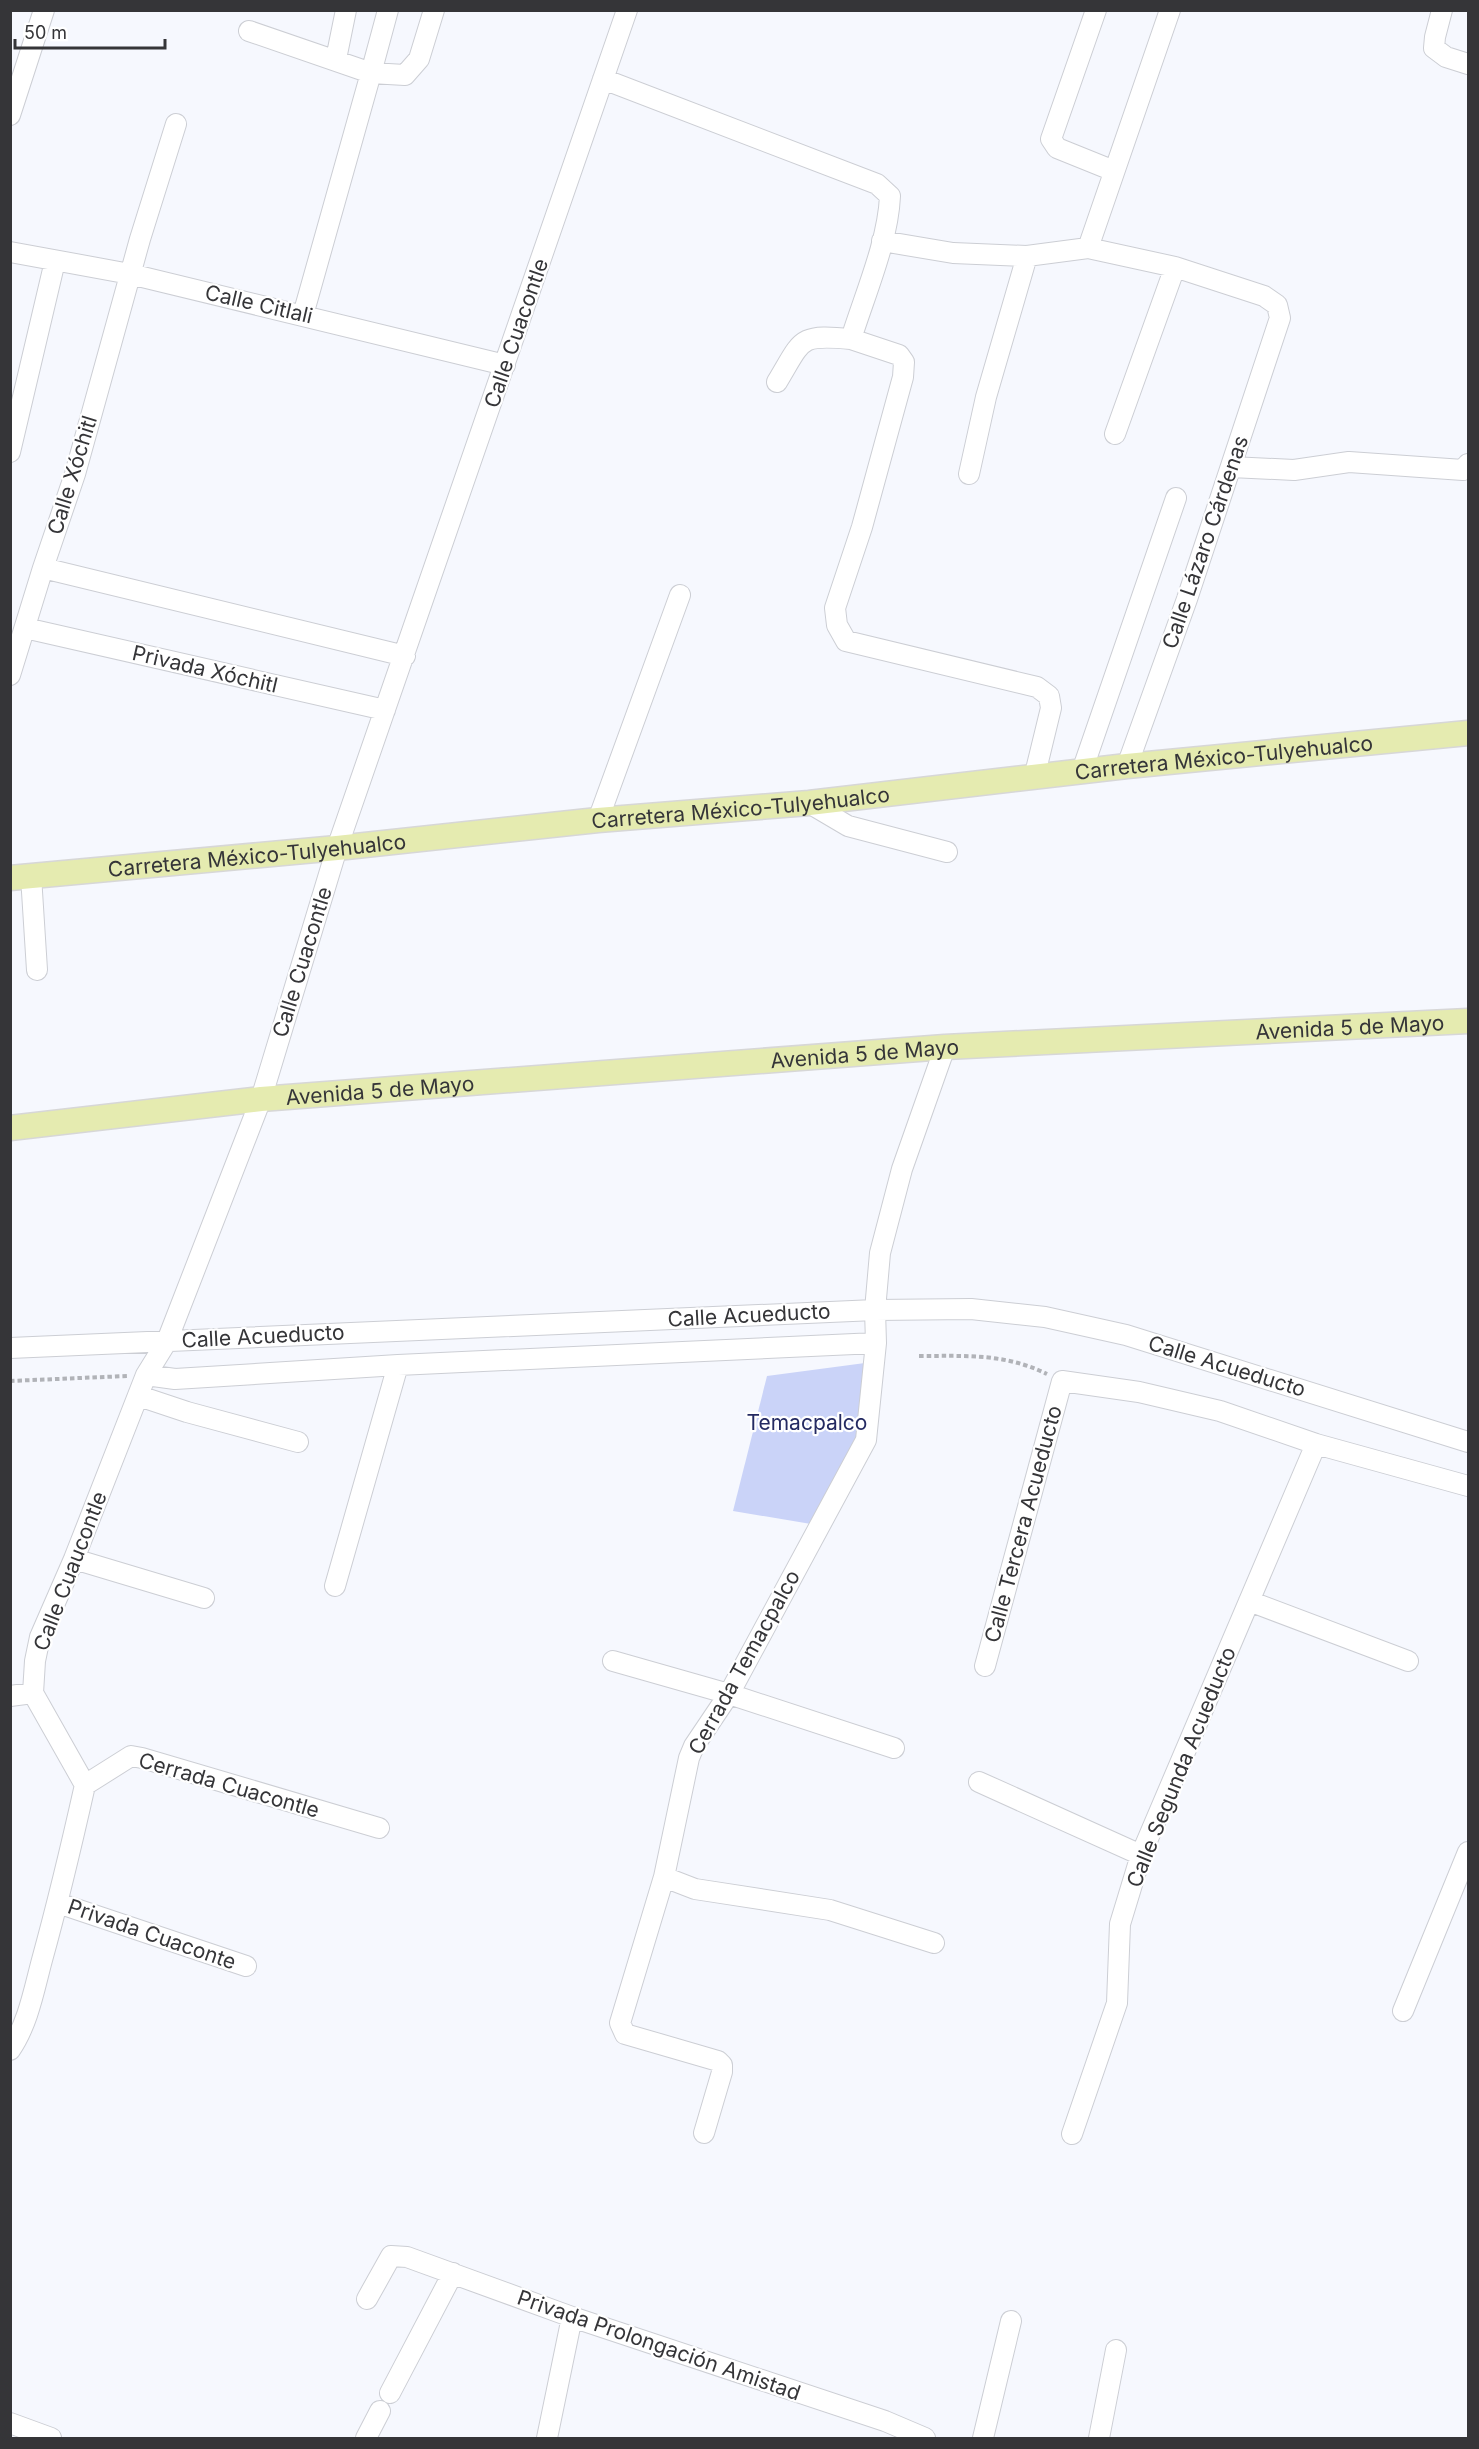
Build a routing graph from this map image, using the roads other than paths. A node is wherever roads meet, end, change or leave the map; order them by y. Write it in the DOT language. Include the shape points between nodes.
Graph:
graph roads {
  1 [pos="44,10"];
  2 [pos="346,10"];
  3 [pos="388,10"];
  4 [pos="434,10"];
  5 [pos="627,10"];
  6 [pos="1096,10"];
  7 [pos="1170,10"];
  8 [pos="1442,10"];
  9 [pos="249,31"];
  10 [pos="336,59"];
  11 [pos="1468,64"];
  12 [pos="371,73"];
  13 [pos="603,79"];
  14 [pos="10,115"];
  15 [pos="176,124"];
  16 [pos="1114,171"];
  17 [pos="882,241"];
  18 [pos="1088,248"];
  19 [pos="10,252"];
  20 [pos="1027,256"];
  21 [pos="55,261"];
  22 [pos="1175,267"];
  23 [pos="130,274"];
  24 [pos="303,315"];
  25 [pos="851,339"];
  26 [pos="505,365"];
  27 [pos="777,382"];
  28 [pos="1115,434"];
  29 [pos="10,452"];
  30 [pos="1468,464"];
  31 [pos="1231,467"];
  32 [pos="969,474"];
  33 [pos="1176,498"];
  34 [pos="43,568"];
  35 [pos="680,595"];
  36 [pos="25,627"];
  37 [pos="405,656"];
  38 [pos="10,675"];
  39 [pos="385,710"];
  40 [pos="1468,733"];
  41 [pos="1127,765"];
  42 [pos="1082,771"];
  43 [pos="1034,778"];
  44 [pos="809,803"];
  45 [pos="598,820"];
  46 [pos="337,848"];
  47 [pos="947,852"];
  48 [pos="21,877"];
  49 [pos="37,970"];
  50 [pos="1468,1021"];
  51 [pos="945,1047"];
  52 [pos="261,1099"];
  53 [pos="10,1128"];
  54 [pos="875,1310"];
  55 [pos="167,1341"];
  56 [pos="876,1343"];
  57 [pos="10,1348"];
  58 [pos="398,1365"];
  59 [pos="146,1375"];
  60 [pos="139,1396"];
  61 [pos="298,1442"];
  62 [pos="1468,1442"];
  63 [pos="1316,1444"];
  64 [pos="1468,1486"];
  65 [pos="74,1558"];
  66 [pos="335,1586"];
  67 [pos="204,1598"];
  68 [pos="1249,1601"];
  69 [pos="1407,1660"];
  70 [pos="613,1661"];
  71 [pos="985,1666"];
  72 [pos="33,1693"];
  73 [pos="729,1694"];
  74 [pos="10,1696"];
  75 [pos="894,1748"];
  76 [pos="979,1782"];
  77 [pos="85,1785"];
  78 [pos="378,1828"];
  79 [pos="1468,1852"];
  80 [pos="1141,1855"];
  81 [pos="664,1877"];
  82 [pos="58,1903"];
  83 [pos="934,1943"];
  84 [pos="246,1966"];
  85 [pos="1403,2011"];
  86 [pos="10,2050"];
  87 [pos="704,2133"];
  88 [pos="1072,2134"];
  89 [pos="453,2273"];
  90 [pos="367,2299"];
  91 [pos="572,2317"];
  92 [pos="1011,2321"];
  93 [pos="1116,2350"];
  94 [pos="390,2393"];
  95 [pos="380,2411"];
  96 [pos="10,2423"];
  97 [pos="51,2439"];
  98 [pos="366,2439"];
  99 [pos="547,2439"];
  100 [pos="925,2439"];
  101 [pos="983,2439"];
  102 [pos="1099,2439"];
  1 -- 14 [label="street"];
  2 -- 10 [label="street"];
  3 -- 12 [label="street"];
  4 -- 12 [label="street" via="419,59 405,75"];
  5 -- 13 [label="street, Calle Cuacontle"];
  6 -- 16 [label="street" via="1052,139 1058,148"];
  7 -- 16 [label="street"];
  8 -- 11 [label="street" via="1434,48 1446,57"];
  9 -- 10 [label="street"];
  10 -- 12 [label="street"];
  12 -- 24 [label="street"];
  13 -- 17 [label="street" via="877,184 890,196"];
  13 -- 26 [label="street, Calle Cuacontle"];
  15 -- 23 [label="street, Calle Xóchitl"];
  16 -- 18 [label="street"];
  17 -- 20 [label="street" via="953,253"];
  17 -- 25 [label="street"];
  18 -- 20 [label="street"];
  18 -- 22 [label="street"];
  19 -- 21 [label="street, Calle Citlali"];
  20 -- 32 [label="street" via="986,397"];
  21 -- 23 [label="street, Calle Citlali"];
  21 -- 29 [label="street"];
  22 -- 28 [label="street"];
  22 -- 31 [label="street, Calle Lázaro Cárdenas" via="1264,296 1277,305 1280,318"];
  23 -- 24 [label="street, Calle Citlali"];
  23 -- 34 [label="street, Calle Xóchitl" via="75,474"];
  24 -- 26 [label="street, Calle Citlali"];
  25 -- 27 [label="street" via="812,337 800,344"];
  25 -- 43 [label="street" via="899,355 904,362 862,527 835,608 837,626 846,641 1037,687 1049,696 1051,708"];
  26 -- 37 [label="street, Calle Cuacontle"];
  30 -- 31 [label="street" via="1463,470 1349,462 1294,470"];
  31 -- 41 [label="street, Calle Lázaro Cárdenas"];
  33 -- 42 [label="street"];
  34 -- 36 [label="street, Calle Xóchitl"];
  34 -- 37 [label="street"];
  35 -- 45 [label="street"];
  36 -- 38 [label="street, Calle Xóchitl"];
  36 -- 39 [label="street, Privada Xóchitl"];
  37 -- 39 [label="street, Calle Cuacontle"];
  39 -- 46 [label="street, Calle Cuacontle"];
  40 -- 41 [label="main road, Carretera México-Tulyehualco"];
  41 -- 42 [label="main road, Carretera México-Tulyehualco"];
  42 -- 43 [label="main road, Carretera México-Tulyehualco"];
  43 -- 44 [label="main road, Carretera México-Tulyehualco"];
  44 -- 45 [label="main road, Carretera México-Tulyehualco"];
  44 -- 47 [label="street" via="848,826"];
  45 -- 46 [label="main road, Carretera México-Tulyehualco"];
  46 -- 48 [label="main road, Carretera México-Tulyehualco"];
  46 -- 52 [label="street, Calle Cuacontle"];
  48 -- 49 [label="street"];
  50 -- 51 [label="main road, Avenida 5 de Mayo"];
  51 -- 52 [label="main road, Avenida 5 de Mayo"];
  51 -- 54 [label="street, Cerrada Temacpalco" via="880,1253"];
  52 -- 53 [label="main road, Avenida 5 de Mayo"];
  52 -- 55 [label="street, Calle Cuaucontle"];
  54 -- 55 [label="street, Calle Acueducto"];
  54 -- 56 [label="street, Cerrada Temacpalco"];
  54 -- 62 [label="street, Calle Acueducto" via="971,1309 1045,1317 1126,1335"];
  55 -- 57 [label="street, Calle Acueducto"];
  55 -- 59 [label="street, Calle Cuaucontle"];
  56 -- 58 [label="street, Calle Acueducto"];
  56 -- 73 [label="street, Cerrada Temacpalco" via="866,1440"];
  58 -- 59 [label="street, Calle Acueducto" via="175,1379"];
  58 -- 66 [label="street"];
  59 -- 60 [label="street, Calle Cuaucontle"];
  60 -- 61 [label="street"];
  60 -- 65 [label="street, Calle Cuaucontle"];
  63 -- 64 [label="street"];
  63 -- 68 [label="street, Calle Segunda Acueducto"];
  63 -- 71 [label="street, Calle Tercera Acueducto" via="1220,1411 1139,1392 1062,1381"];
  65 -- 67 [label="street"];
  65 -- 72 [label="street, Calle Cuaucontle" via="40,1637"];
  68 -- 69 [label="street"];
  68 -- 80 [label="street, Calle Segunda Acueducto"];
  70 -- 73 [label="street"];
  72 -- 74 [label="street"];
  72 -- 77 [label="street"];
  73 -- 75 [label="street"];
  73 -- 81 [label="street, Cerrada Temacpalco" via="689,1758"];
  76 -- 80 [label="street"];
  77 -- 78 [label="street, Cerrada Cuacontle" via="131,1756"];
  77 -- 82 [label="street"];
  79 -- 85 [label="street"];
  80 -- 88 [label="street, Calle Segunda Acueducto" via="1120,1924 1117,2003"];
  81 -- 83 [label="street" via="695,1889 830,1910"];
  81 -- 87 [label="street, Cerrada Temacpalco" via="620,2023 624,2034 722,2065"];
  82 -- 84 [label="street, Privada Cuaconte"];
  82 -- 86 [label="street" via="29,2008"];
  89 -- 90 [label="street, Privada Prolongación Amistad" via="407,2257 391,2256"];
  89 -- 91 [label="street, Privada Prolongación Amistad"];
  89 -- 94 [label="street"];
  91 -- 99 [label="street"];
  91 -- 100 [label="street, Privada Prolongación Amistad" via="885,2421"];
  92 -- 101 [label="street"];
  93 -- 102 [label="street"];
  95 -- 98 [label="street"];
  96 -- 97 [label="street"];
}
